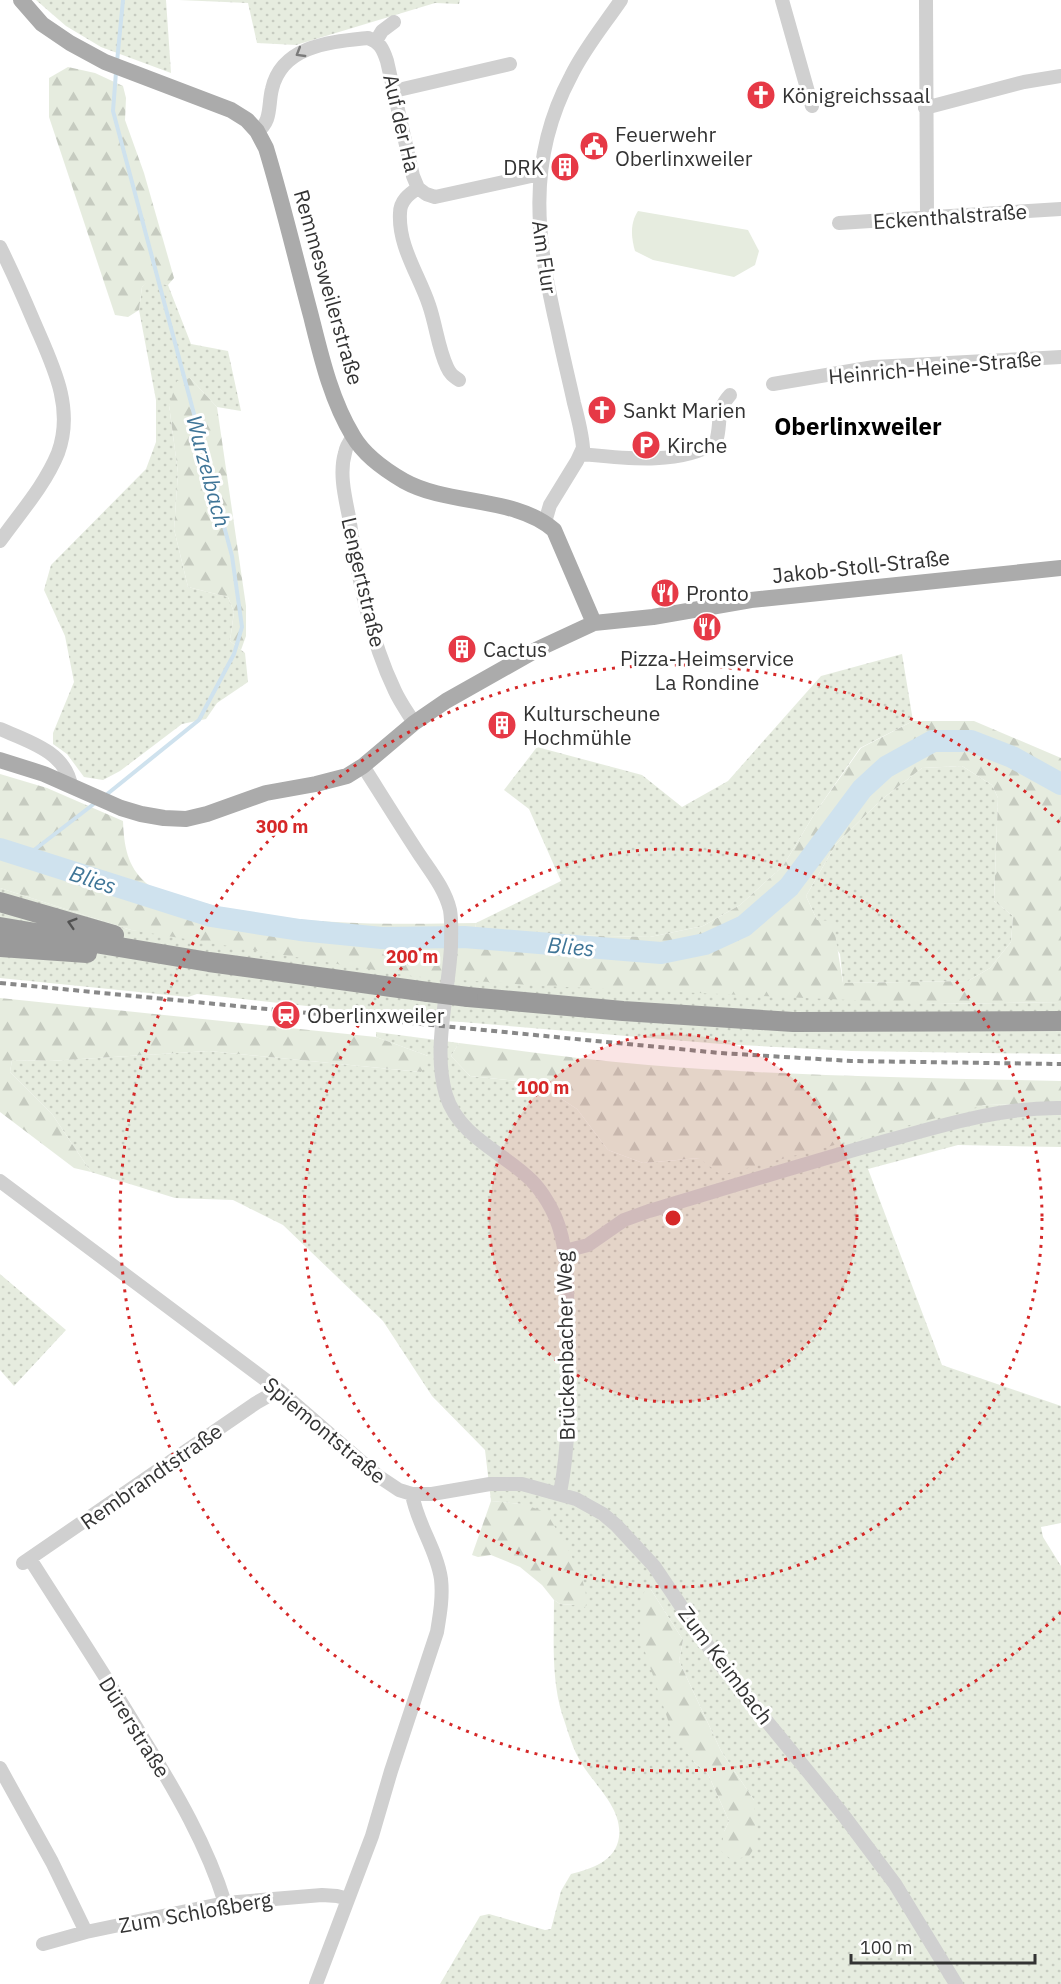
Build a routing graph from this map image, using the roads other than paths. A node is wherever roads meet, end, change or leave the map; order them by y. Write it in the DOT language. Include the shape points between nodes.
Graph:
graph roads {
  1 [pos="21,0"];
  2 [pos="621,0"];
  3 [pos="782,0"];
  4 [pos="926,0"];
  5 [pos="394,22"];
  6 [pos="376,41"];
  7 [pos="510,64"];
  8 [pos="1061,76"];
  9 [pos="394,91"];
  10 [pos="812,106"];
  11 [pos="925,108"];
  12 [pos="257,131"];
  13 [pos="540,174"];
  14 [pos="418,188"];
  15 [pos="1061,209"];
  16 [pos="927,218"];
  17 [pos="839,223"];
  18 [pos="0,247"];
  19 [pos="1061,357"];
  20 [pos="459,381"];
  21 [pos="773,384"];
  22 [pos="730,395"];
  23 [pos="353,437"];
  24 [pos="581,454"];
  25 [pos="545,522"];
  26 [pos="0,541"];
  27 [pos="1061,568"];
  28 [pos="594,622"];
  29 [pos="414,723"];
  30 [pos="0,729"];
  31 [pos="0,760"];
  32 [pos="363,766"];
  33 [pos="71,786"];
  34 [pos="0,902"];
  35 [pos="0,927"];
  36 [pos="0,947"];
  37 [pos="209,962"];
  38 [pos="1061,1021"];
  39 [pos="1061,1108"];
  40 [pos="0,1181"];
  41 [pos="565,1251"];
  42 [pos="279,1390"];
  43 [pos="560,1493"];
  44 [pos="412,1494"];
  45 [pos="26,1561"];
  46 [pos="0,1768"];
  47 [pos="348,1899"];
  48 [pos="225,1903"];
  49 [pos="86,1932"];
  50 [pos="43,1944"];
  51 [pos="316,1984"];
  52 [pos="956,1984"];
  1 -- 12 [label="main road, Remmesweilerstraße" via="42,24 70,43 105,62 231,110"];
  2 -- 13 [label="street, Am Flur" via="558,101"];
  3 -- 10 [label="street"];
  4 -- 11 [label="street"];
  5 -- 6 [label="street"];
  6 -- 9 [label="street, Auf der Ha" via="387,61"];
  6 -- 12 [label="street, one-way" via="356,39 309,47 295,54 272,87 266,123"];
  7 -- 9 [label="street"];
  8 -- 11 [label="street"];
  9 -- 14 [label="street, Auf der Ha"];
  11 -- 16 [label="street"];
  12 -- 23 [label="main road, Remmesweilerstraße" via="274,173 323,364"];
  13 -- 14 [label="street, Auf der Ha" via="435,197"];
  13 -- 24 [label="street, Am Flur" via="538,207 545,279 582,439"];
  14 -- 20 [label="street" via="403,202 400,225 446,364"];
  15 -- 16 [label="street, Eckenthalstraße"];
  16 -- 17 [label="street, Eckenthalstraße"];
  18 -- 26 [label="street" via="54,369 64,411 64,432 57,454"];
  19 -- 21 [label="street, Heinrich-Heine-Straße" via="874,367"];
  22 -- 24 [label="street" via="719,411 716,442 707,448 643,459"];
  23 -- 25 [label="main road, Remmesweilerstraße" via="386,470 406,482"];
  23 -- 29 [label="street, Lengertstraße" via="344,455 343,485 356,561 386,668"];
  24 -- 25 [label="street" via="550,505"];
  25 -- 28 [label="main road" via="554,530"];
  27 -- 28 [label="main road, Jakob-Stoll-Straße" via="763,599 653,617"];
  28 -- 29 [label="main road, Jakob-Stoll-Straße" via="498,671"];
  29 -- 32 [label="main road, Jakob-Stoll-Straße"];
  30 -- 33 [label="street" via="53,755 64,765"];
  31 -- 33 [label="main road, Jakob-Stoll-Straße"];
  32 -- 33 [label="main road, Jakob-Stoll-Straße" via="335,780 266,793 186,819 121,808"];
  32 -- 41 [label="street, Brückenbacher Weg" via="446,896 451,952 441,1058 446,1094 453,1111 467,1130 532,1180 554,1213"];
  37 -- 34 [label="highway, one-way"];
  35 -- 37 [label="highway"];
  36 -- 37 [label="highway"];
  37 -- 38 [label="highway, bridge" via="468,997 623,1011 793,1022"];
  39 -- 41 [label="street" via="1036,1107 970,1118 671,1204 624,1220 588,1245"];
  40 -- 42 [label="street, Spiemontstraße"];
  41 -- 43 [label="street, Brückenbacher Weg" via="569,1418"];
  42 -- 44 [label="street, Spiemontstraße" via="378,1476"];
  42 -- 45 [label="street, Rembrandtstraße"];
  43 -- 44 [label="street, Zum Keimbach" via="502,1483"];
  43 -- 52 [label="street, Zum Keimbach" via="603,1514 648,1560 720,1664 842,1812 895,1884"];
  44 -- 47 [label="street" via="417,1518 441,1578 441,1609 372,1836"];
  45 -- 48 [label="street, Dürerstraße" via="169,1780 218,1879"];
  46 -- 49 [label="street"];
  47 -- 48 [label="street, Zum Schloßberg" via="322,1895"];
  47 -- 51 [label="street"];
  48 -- 49 [label="street, Zum Schloßberg"];
  49 -- 50 [label="street, Zum Schloßberg"];
}
